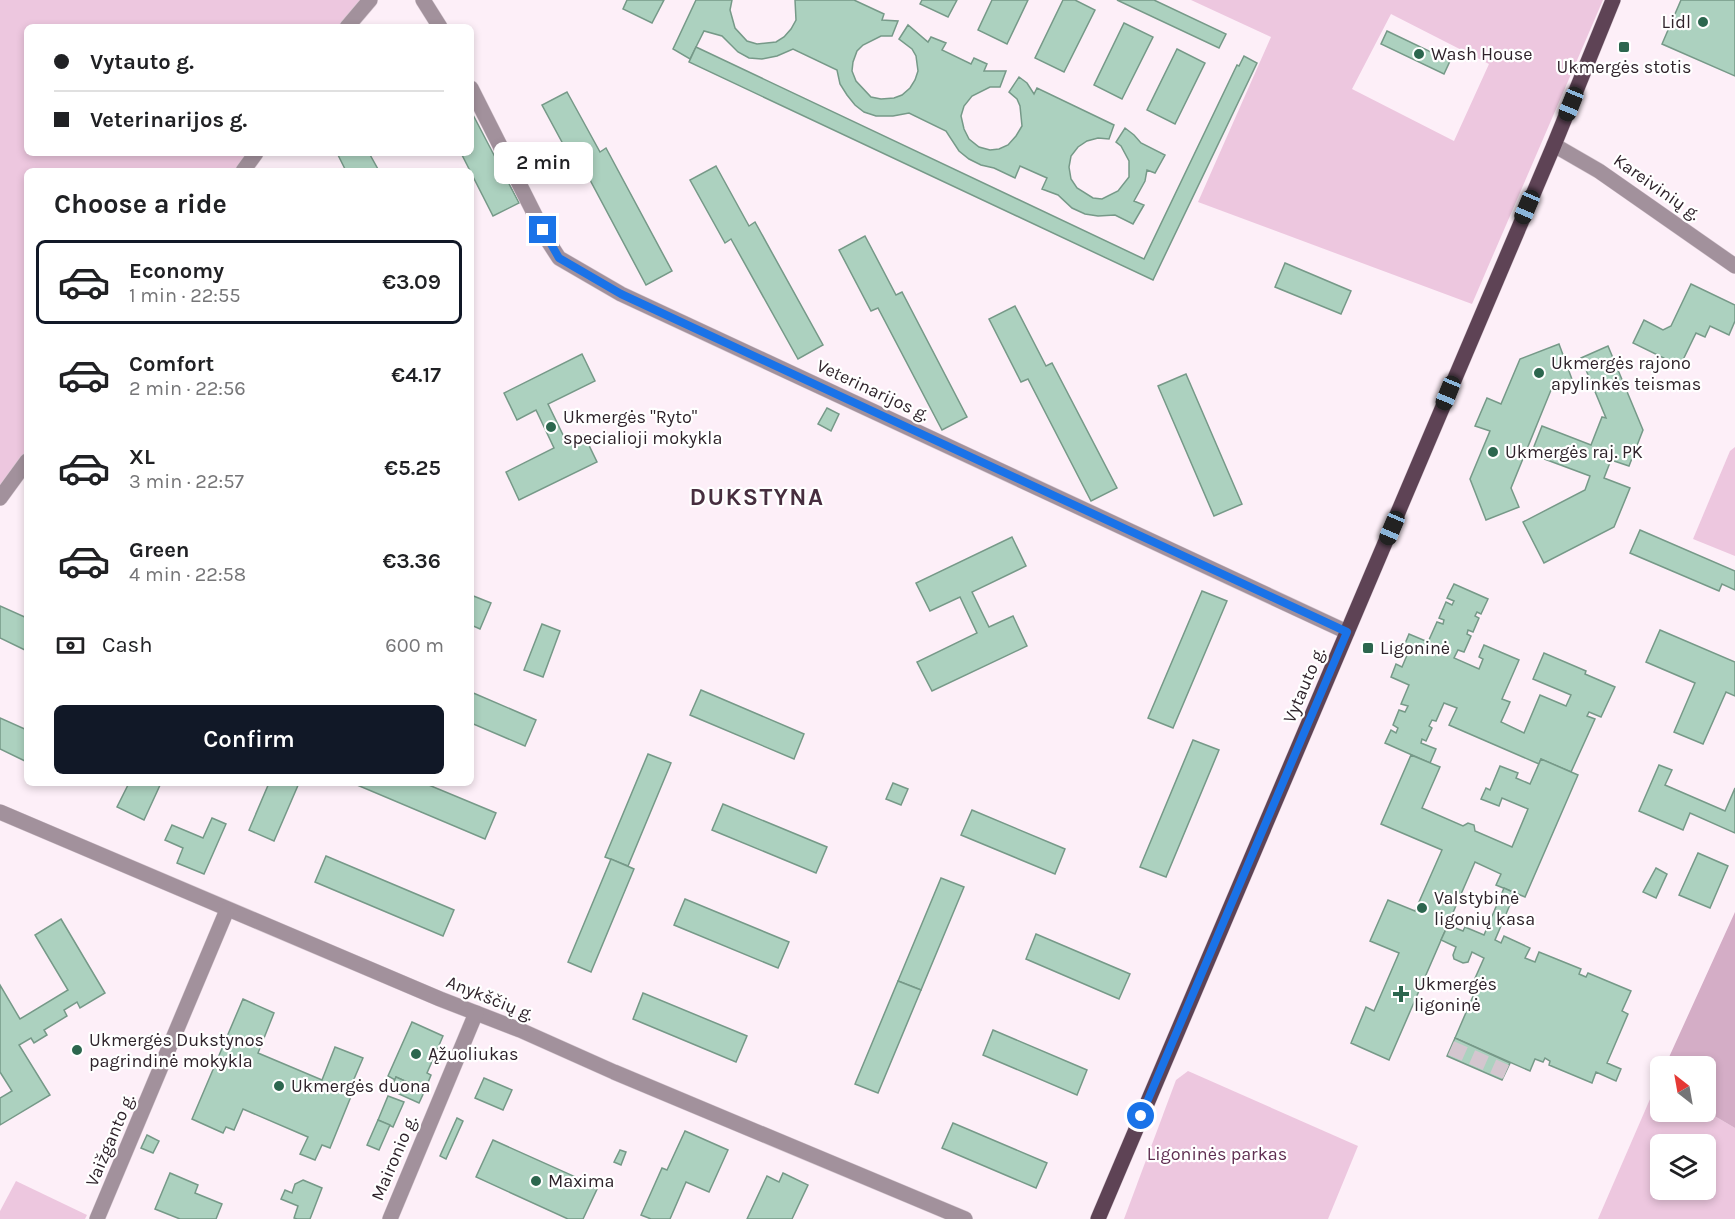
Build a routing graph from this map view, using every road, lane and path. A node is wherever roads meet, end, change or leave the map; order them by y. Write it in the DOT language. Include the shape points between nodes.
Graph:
graph roads {
  1 [pos="370,0"];
  2 [pos="423,0"];
  3 [pos="1613,0"];
  4 [pos="350,24"];
  5 [pos="438,24"];
  6 [pos="474,94"];
  7 [pos="1554,145"];
  8 [pos="1735,266"];
  9 [pos="24,465"];
  10 [pos="0,498"];
  11 [pos="1347,632"];
  12 [pos="0,812"];
  13 [pos="228,909"];
  14 [pos="476,1013"];
  15 [pos="100,1218"];
  16 [pos="390,1219"];
  17 [pos="965,1219"];
  18 [pos="1098,1219"];
  1 -- 4 [label="street"];
  2 -- 5 [label="street"];
  3 -- 7 [label="main road, Vytauto g."];
  6 -- 11 [label="street, Veterinarijos g." via="559,258 621,294"];
  7 -- 8 [label="street, Kareivinių g." via="1599,171"];
  7 -- 11 [label="main road, Vytauto g."];
  9 -- 10 [label="street"];
  11 -- 18 [label="main road, Vytauto g."];
  12 -- 13 [label="street, Anykščių g."];
  13 -- 14 [label="street, Anykščių g."];
  13 -- 15 [label="street, Vaižganto g."];
  14 -- 16 [label="street, Maironio g."];
  14 -- 17 [label="street, Anykščių g."];
}
